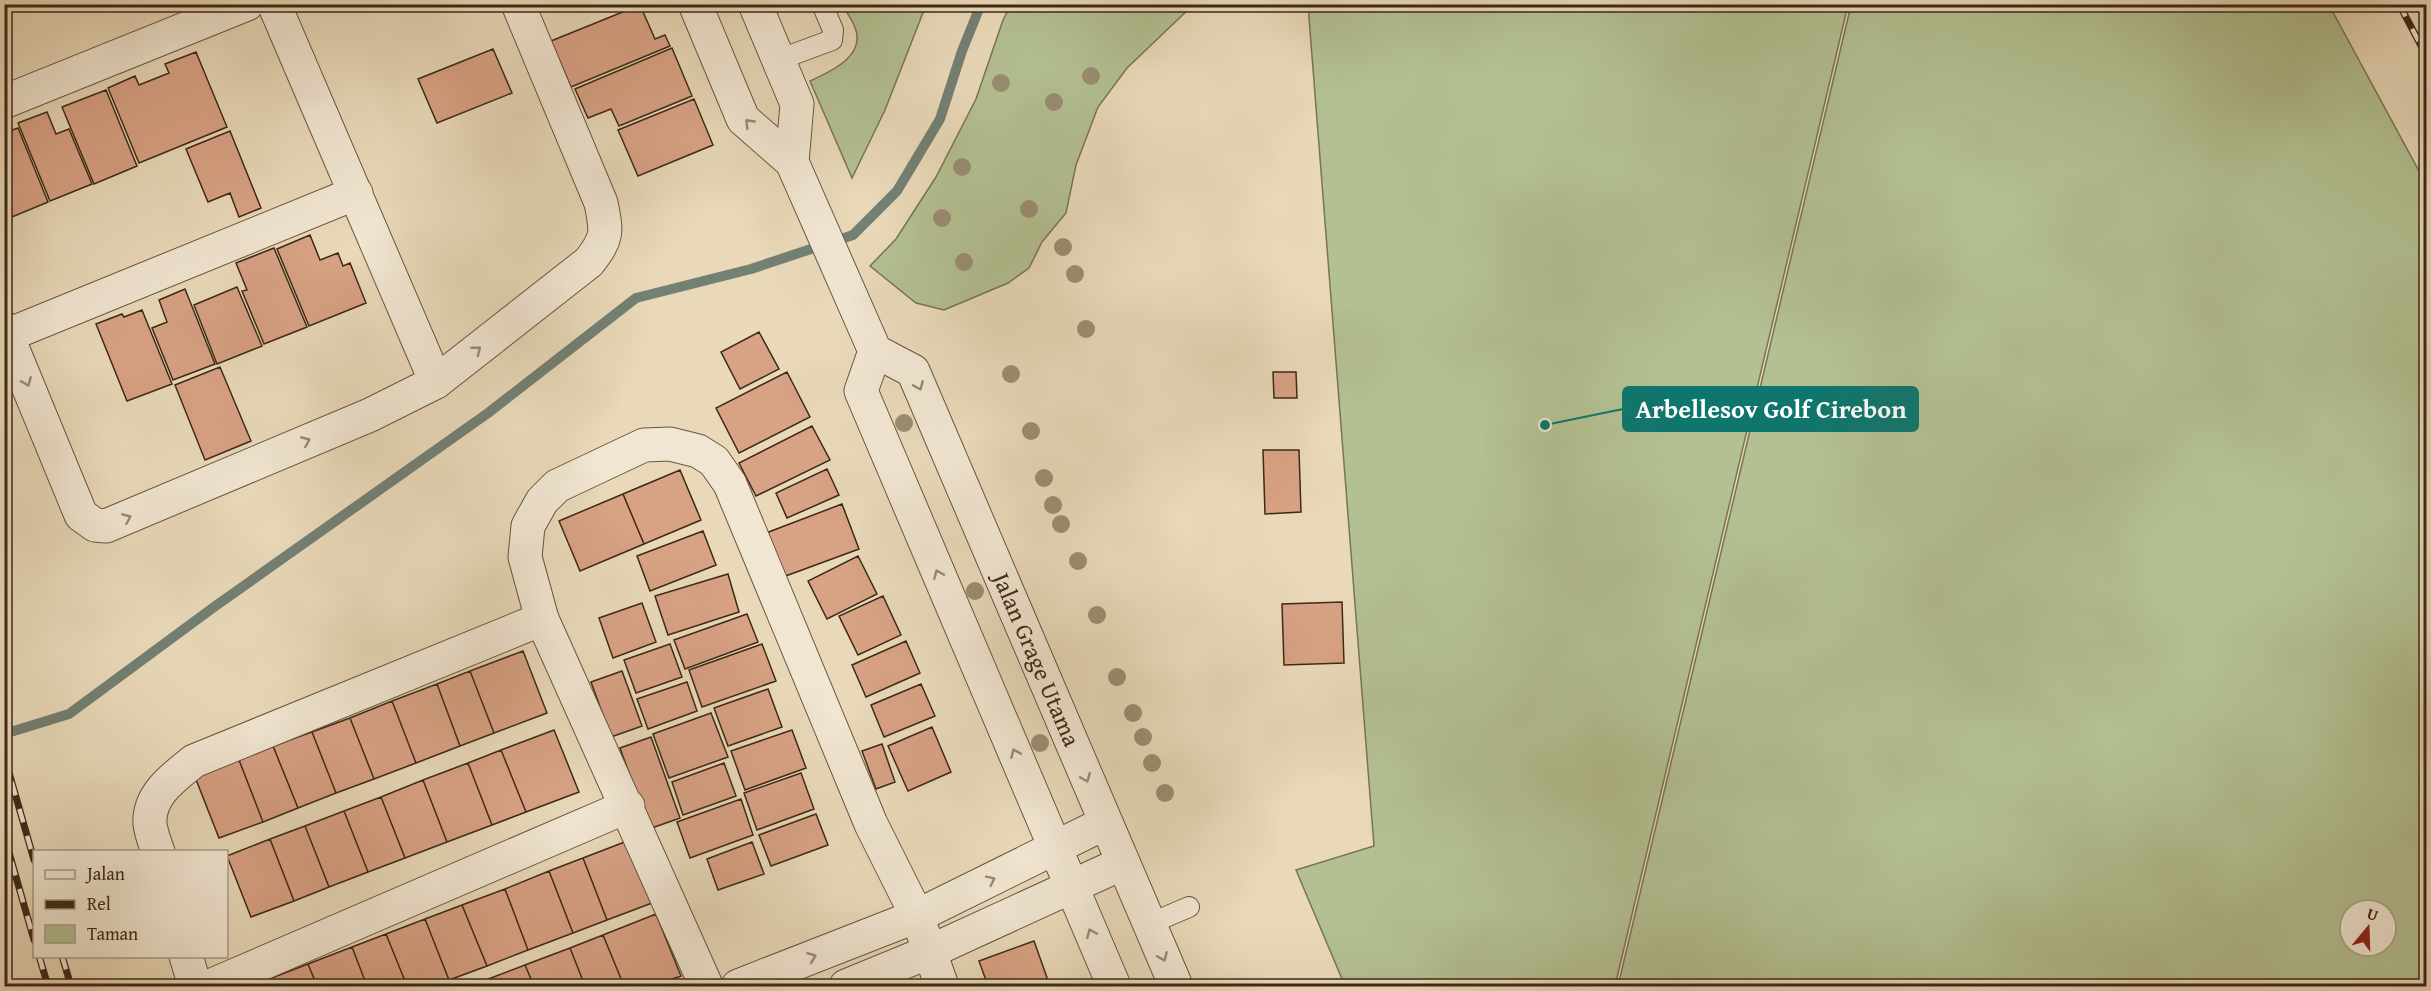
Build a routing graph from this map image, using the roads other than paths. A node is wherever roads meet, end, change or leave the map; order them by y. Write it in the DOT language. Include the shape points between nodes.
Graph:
graph roads {
  1 [pos="247,4"];
  2 [pos="274,4"];
  3 [pos="518,4"];
  4 [pos="695,4"];
  5 [pos="755,4"];
  6 [pos="822,4"];
  7 [pos="778,60"];
  8 [pos="4,102"];
  9 [pos="792,162"];
  10 [pos="356,193"];
  11 [pos="6,331"];
  12 [pos="875,351"];
  13 [pos="436,382"];
  14 [pos="542,619"];
  15 [pos="627,806"];
  16 [pos="1105,824"];
  17 [pos="1055,849"];
  18 [pos="157,850"];
  19 [pos="1123,863"];
  20 [pos="1072,886"];
  21 [pos="1189,907"];
  22 [pos="916,916"];
  23 [pos="1149,924"];
  24 [pos="929,952"];
  25 [pos="186,958"];
  26 [pos="720,986"];
  27 [pos="195,987"];
  28 [pos="210,987"];
  29 [pos="846,987"];
  30 [pos="942,987"];
  31 [pos="1114,987"];
  32 [pos="1176,987"];
  1 -- 8 [label="street"];
  2 -- 10 [label="street"];
  13 -- 3 [label="street, one-way" via="589,262 605,240 601,203"];
  9 -- 4 [label="street, one-way" via="743,119"];
  5 -- 7 [label="street"];
  6 -- 7 [label="lane" via="833,30 832,40"];
  7 -- 9 [label="street" via="796,104"];
  9 -- 12 [label="street"];
  10 -- 11 [label="street"];
  10 -- 13 [label="street"];
  11 -- 13 [label="street, one-way" via="81,515 95,525 106,526 369,415"];
  12 -- 16 [label="street, Jalan Grage Utama, one-way" via="913,371"];
  17 -- 12 [label="street, one-way" via="861,391"];
  14 -- 15 [label="street"];
  14 -- 18 [label="street" via="195,761 163,787 154,801 150,824"];
  14 -- 22 [label="street" via="525,557 528,526 542,501 557,486 644,445 670,444 698,451 714,461 730,484 871,824"];
  15 -- 26 [label="street"];
  15 -- 28 [label="street"];
  16 -- 17 [label="street"];
  16 -- 19 [label="street, Jalan Grage Utama"];
  17 -- 20 [label="street"];
  22 -- 17 [label="street, one-way"];
  19 -- 20 [label="street"];
  19 -- 23 [label="street, Jalan Grage Utama"];
  20 -- 24 [label="street"];
  31 -- 20 [label="street, one-way"];
  21 -- 23 [label="lane"];
  22 -- 24 [label="street"];
  26 -- 22 [label="street, one-way"];
  23 -- 32 [label="street, Jalan Grage Utama, one-way"];
  24 -- 29 [label="street"];
  24 -- 30 [label="street"];
  25 -- 27 [label="street"];
}
